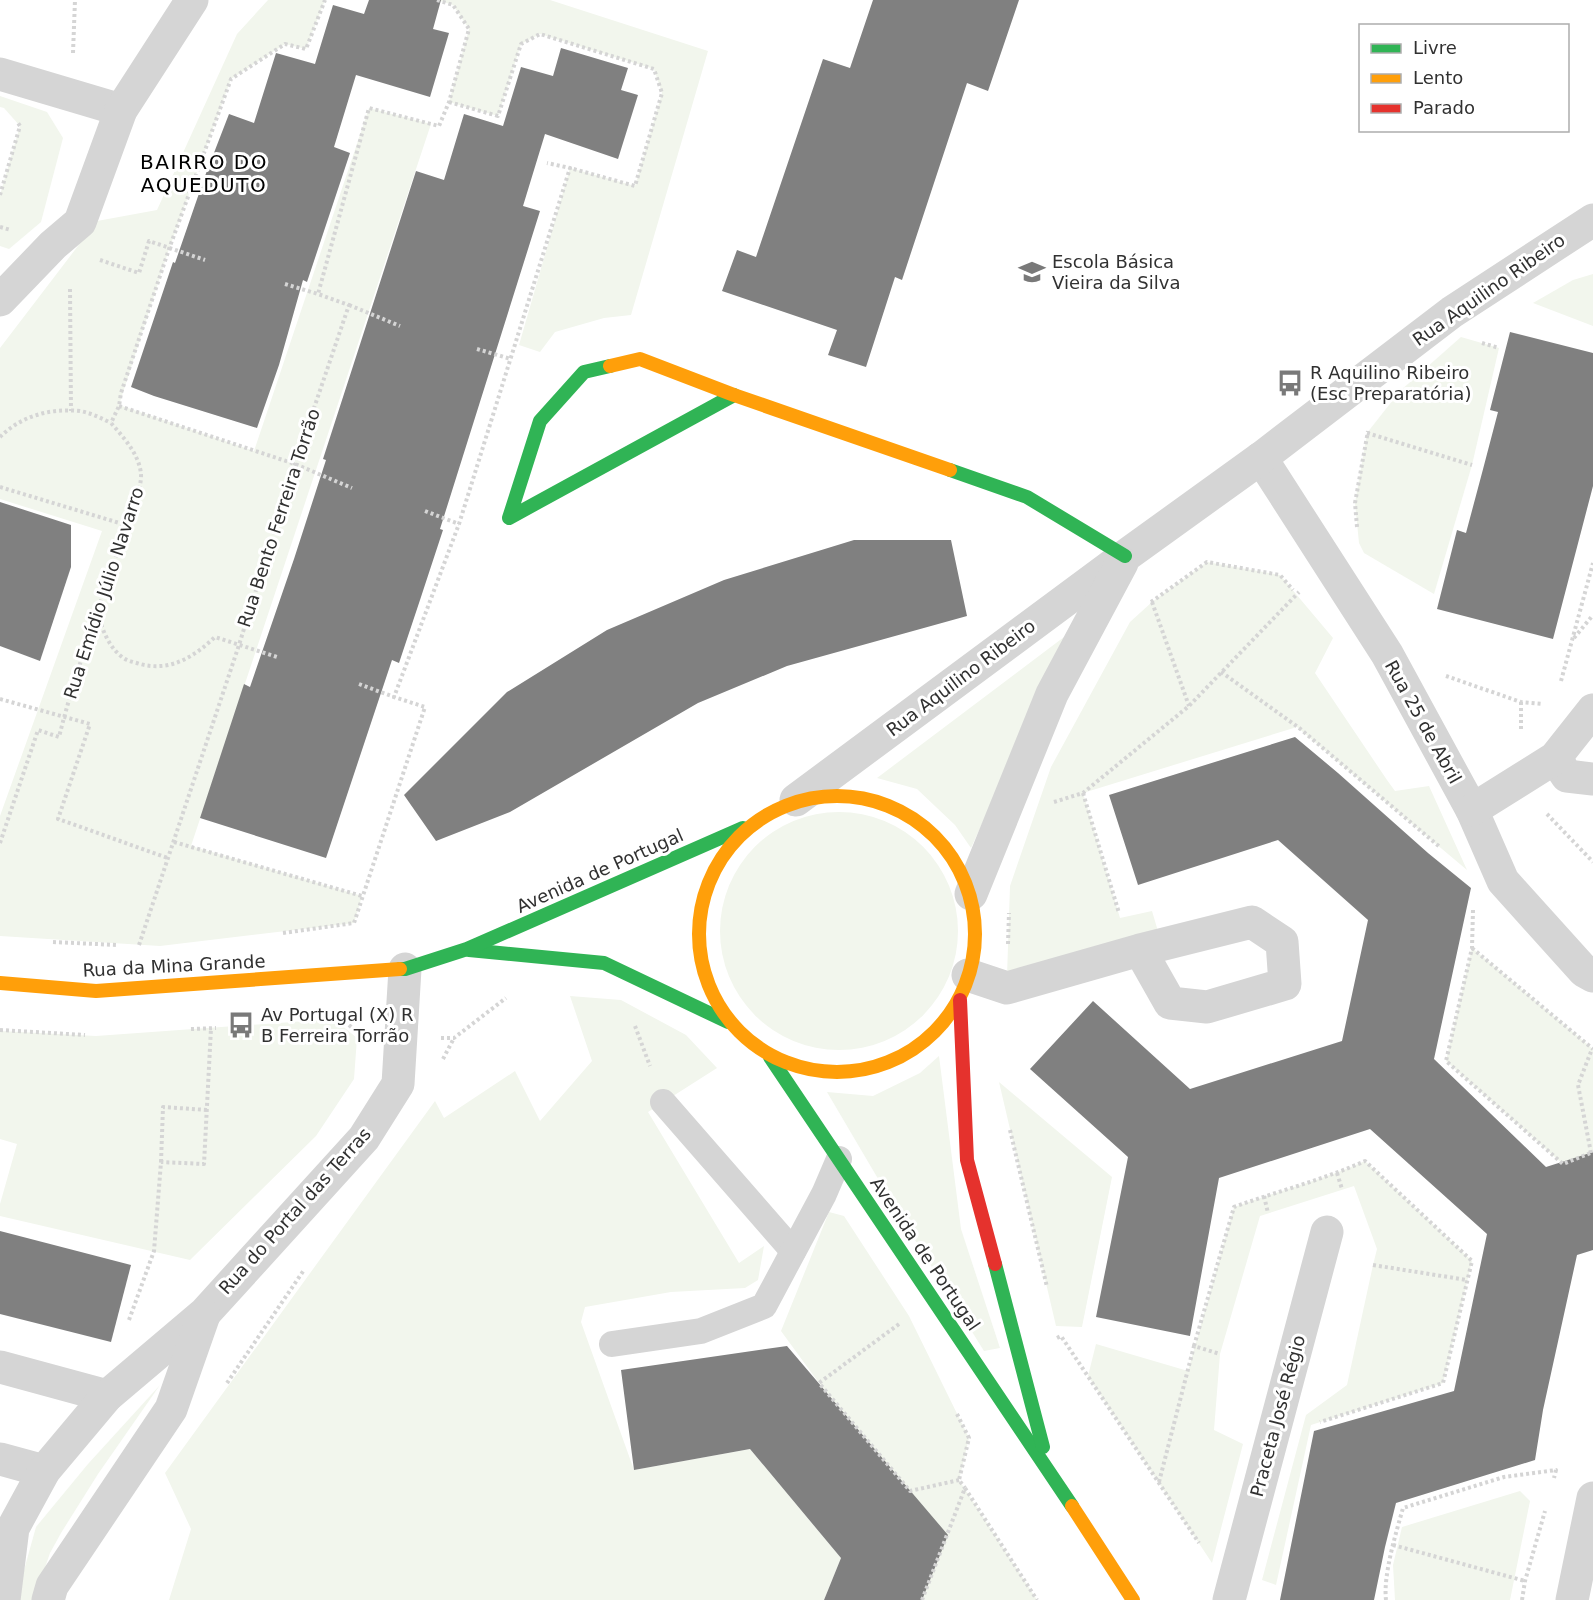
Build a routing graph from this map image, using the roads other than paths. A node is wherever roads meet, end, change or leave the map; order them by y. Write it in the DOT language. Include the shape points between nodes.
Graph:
graph roads {
  1 [pos="192,0"];
  2 [pos="0,74"];
  3 [pos="121,110"];
  4 [pos="1593,220"];
  5 [pos="0,300"];
  6 [pos="734,395"];
  7 [pos="1261,458"];
  8 [pos="1125,556"];
  9 [pos="1593,710"];
  10 [pos="1555,758"];
  11 [pos="1593,779"];
  12 [pos="796,800"];
  13 [pos="1472,810"];
  14 [pos="748,826"];
  15 [pos="971,894"];
  16 [pos="467,950"];
  17 [pos="1140,950"];
  18 [pos="405,969"];
  19 [pos="1593,976"];
  20 [pos="277,978"];
  21 [pos="0,983"];
  22 [pos="964,988"];
  23 [pos="728,1022"];
  24 [pos="770,1057"];
  25 [pos="663,1102"];
  26 [pos="839,1159"];
  27 [pos="1328,1232"];
  28 [pos="793,1251"];
  29 [pos="205,1313"];
  30 [pos="612,1344"];
  31 [pos="0,1367"];
  32 [pos="107,1396"];
  33 [pos="0,1459"];
  34 [pos="44,1471"];
  35 [pos="1050,1472"];
  36 [pos="1593,1498"];
  37 [pos="1230,1596"];
  38 [pos="4,1600"];
  39 [pos="48,1600"];
  40 [pos="1133,1600"];
  41 [pos="1572,1600"];
  1 -- 3 [label="street"];
  2 -- 3 [label="street"];
  3 -- 5 [label="street" via="80,222"];
  4 -- 7 [label="street, Rua Aquilino Ribeiro" via="1452,312"];
  6 -- 6 [label="street" via="640,359 584,372 540,421 509,518"];
  6 -- 8 [label="street" via="1027,497"];
  7 -- 8 [label="street, Rua Aquilino Ribeiro"];
  7 -- 13 [label="street, Rua 25 de Abril" via="1387,654"];
  8 -- 12 [label="street, Rua Aquilino Ribeiro"];
  8 -- 15 [label="street, Rua Aquilino Ribeiro" via="1052,694"];
  9 -- 10 [label="street"];
  10 -- 11 [label="street" via="1567,776"];
  10 -- 13 [label="street"];
  12 -- 14 [label="street, Avenida de Portugal"];
  12 -- 15 [label="street" via="850,795 903,811 946,846"];
  13 -- 19 [label="street, Rua 25 de Abril" via="1503,881 1584,971"];
  14 -- 16 [label="street, Avenida de Portugal"];
  14 -- 23 [label="street" via="713,868 698,919 703,974"];
  15 -- 22 [label="street" via="976,948"];
  16 -- 18 [label="street, Avenida de Portugal"];
  16 -- 23 [label="street, Avenida de Portugal" via="604,963"];
  17 -- 22 [label="street" via="1007,988"];
  18 -- 20 [label="street, Avenida de Portugal"];
  18 -- 29 [label="street, Rua do Portal das Terras" via="398,1084 364,1138"];
  20 -- 21 [label="street, Rua da Mina Grande" via="96,991"];
  22 -- 24 [label="street" via="925,1042 877,1067 823,1072"];
  22 -- 35 [label="street, Avenida de Portugal" via="968,1160"];
  23 -- 24 [label="street"];
  24 -- 26 [label="street, Avenida de Portugal"];
  25 -- 28 [label="lane"];
  26 -- 28 [label="lane"];
  26 -- 35 [label="street, Avenida de Portugal"];
  27 -- 37 [label="street, Praceta José Régio"];
  28 -- 30 [label="lane" via="764,1306 701,1330"];
  29 -- 32 [label="street, Rua do Portal das Terras"];
  29 -- 39 [label="street, Rua do Portal das Terras" via="171,1409 52,1586"];
  31 -- 32 [label="street"];
  32 -- 34 [label="street, Rua do Portal das Terras"];
  33 -- 34 [label="street"];
  34 -- 38 [label="street, Rua do Portal das Terras" via="13,1528"];
  35 -- 40 [label="street, Avenida de Portugal"];
  36 -- 41 [label="street"];
}
